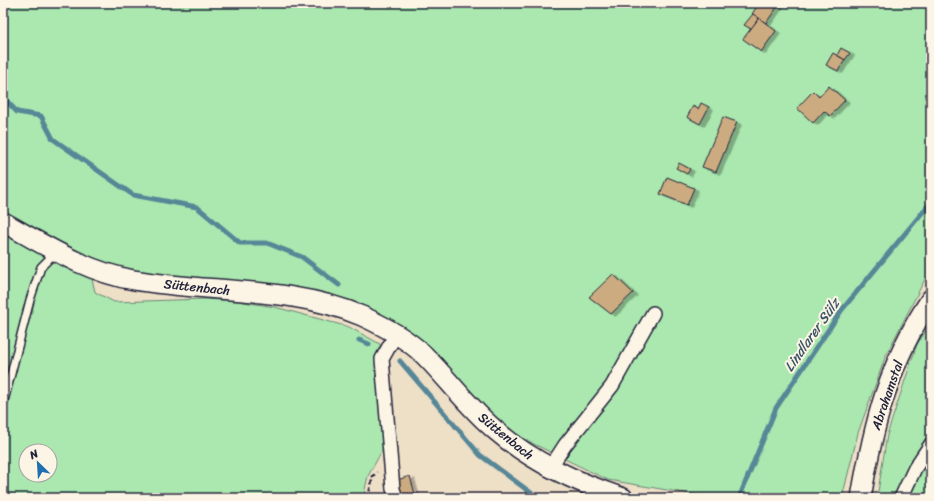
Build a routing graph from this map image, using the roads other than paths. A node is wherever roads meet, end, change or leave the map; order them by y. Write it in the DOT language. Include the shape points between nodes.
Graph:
graph roads {
  1 [pos="3,222"];
  2 [pos="56,252"];
  3 [pos="931,299"];
  4 [pos="653,313"];
  5 [pos="396,334"];
  6 [pos="3,405"];
  7 [pos="931,444"];
  8 [pos="550,468"];
  9 [pos="396,498"];
  10 [pos="623,498"];
  11 [pos="860,498"];
  12 [pos="901,498"];
  1 -- 2 [label="street, Süttenbach"];
  2 -- 5 [label="street, Süttenbach" via="90,268 134,280 318,302 361,316"];
  2 -- 6 [label="lane" via="41,267"];
  3 -- 11 [label="street, Abrahamstal" via="906,342 879,410"];
  4 -- 8 [label="street" via="612,386"];
  5 -- 8 [label="street, Süttenbach" via="423,354 493,428 515,446"];
  5 -- 9 [label="street" via="382,359 393,489"];
  7 -- 12 [label="street" via="915,468"];
  8 -- 10 [label="street, Süttenbach"];
}
